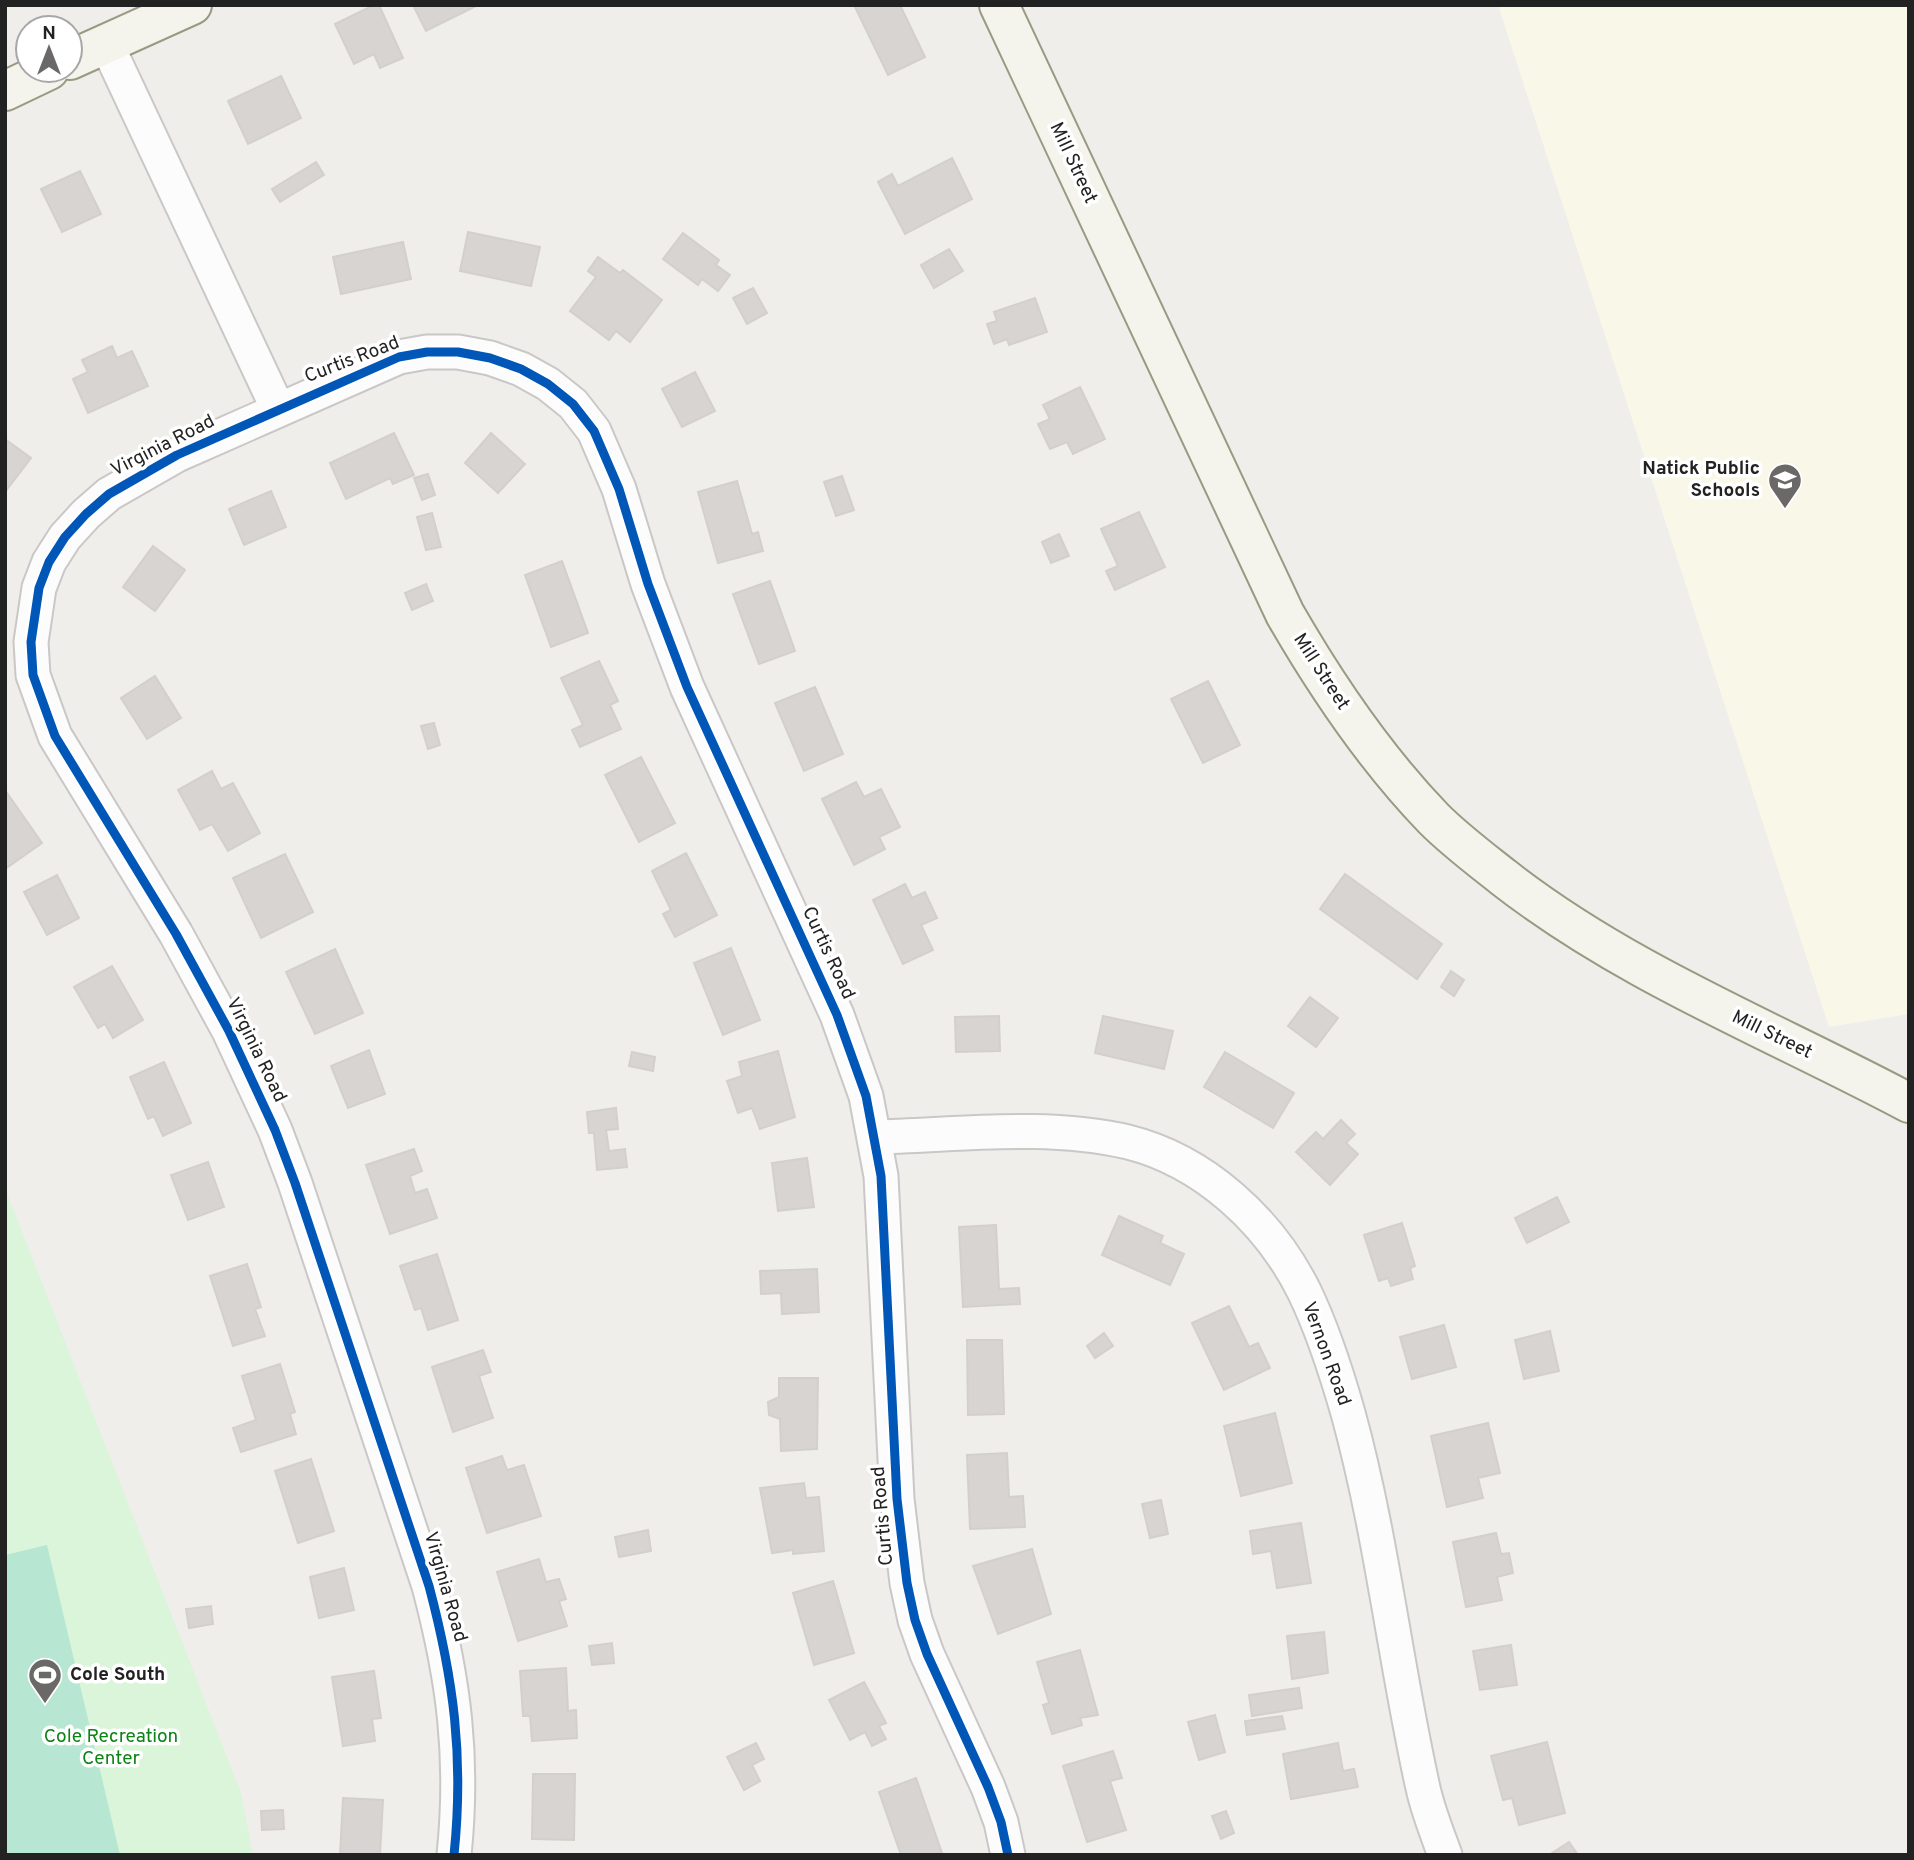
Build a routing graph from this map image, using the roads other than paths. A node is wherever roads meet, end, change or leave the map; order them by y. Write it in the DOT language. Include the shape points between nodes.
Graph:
graph roads {
  1 [pos="192,5"];
  2 [pos="999,5"];
  3 [pos="106,43"];
  4 [pos="84,53"];
  5 [pos="278,409"];
  6 [pos="1909,1103"];
  7 [pos="875,1137"];
  8 [pos="454,1855"];
  9 [pos="1008,1855"];
  10 [pos="1445,1855"];
  1 -- 3 [label="street"];
  2 -- 6 [label="street, Mill Street" via="1285,614 1316,669 1366,739 1435,820 1560,919 1673,985"];
  3 -- 4 [label="street"];
  3 -- 5 [label="street"];
  5 -- 7 [label="street, Curtis Road" via="399,357 427,352 458,352 521,369 573,404 606,454 687,687 837,1015 866,1096"];
  5 -- 8 [label="street, Virginia Road" via="140,475 86,514 49,562 40,588 31,642 33,675 55,736 176,934 229,1031 295,1183 443,1638 459,1769"];
  7 -- 9 [label="street, Curtis Road" via="885,1224 897,1499 906,1583 927,1654 988,1787"];
  7 -- 10 [label="street, Vernon Road" via="1053,1132 1130,1143 1201,1174 1260,1224 1303,1289 1338,1378 1376,1529 1423,1792"];
}
